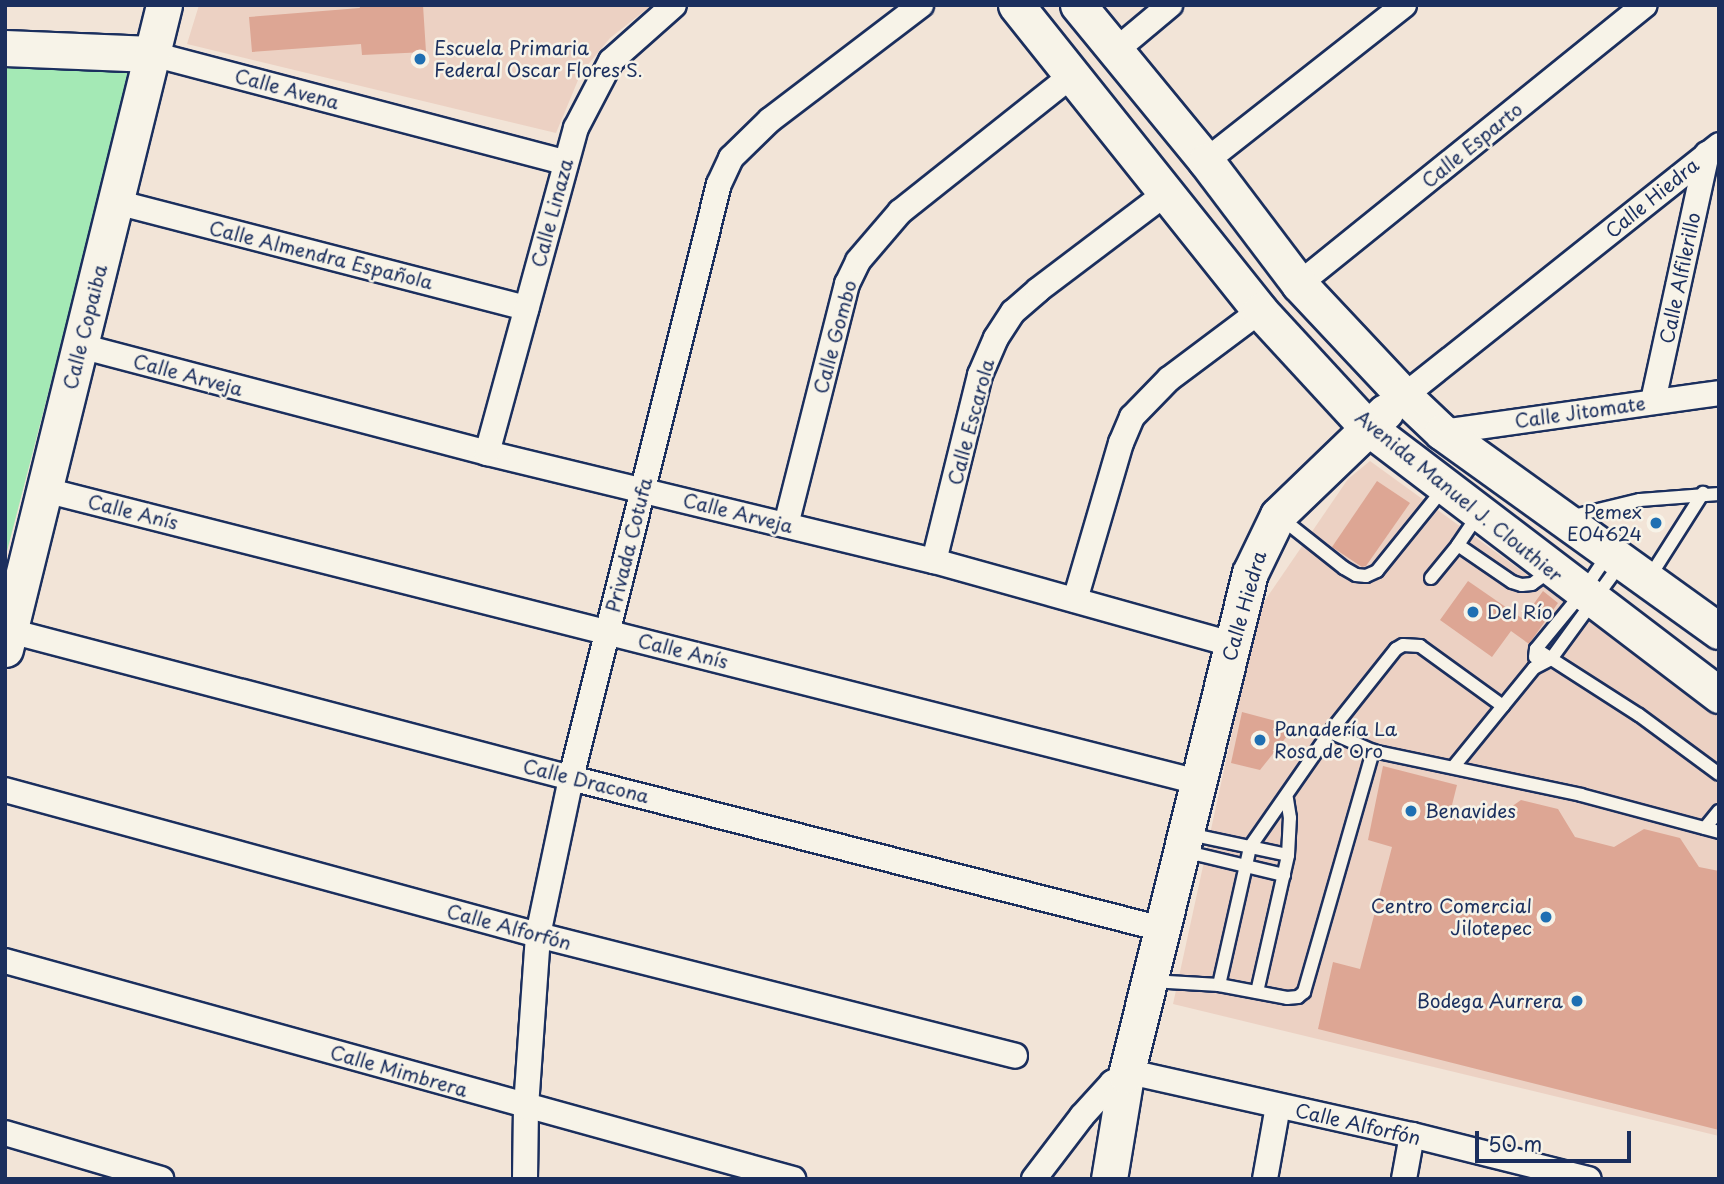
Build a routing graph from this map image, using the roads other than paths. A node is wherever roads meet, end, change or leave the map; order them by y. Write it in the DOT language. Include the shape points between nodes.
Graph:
graph roads {
  1 [pos="164,5"];
  2 [pos="674,5"];
  3 [pos="921,5"];
  4 [pos="1016,5"];
  5 [pos="1078,5"];
  6 [pos="1170,5"];
  7 [pos="1404,5"];
  8 [pos="1645,5"];
  9 [pos="5,48"];
  10 [pos="1115,51"];
  11 [pos="152,54"];
  12 [pos="1071,76"];
  13 [pos="1713,150"];
  14 [pos="1206,161"];
  15 [pos="565,162"];
  16 [pos="1165,194"];
  17 [pos="116,202"];
  18 [pos="1299,284"];
  19 [pos="527,308"];
  20 [pos="1259,311"];
  21 [pos="80,346"];
  22 [pos="1719,393"];
  23 [pos="1404,396"];
  24 [pos="1653,401"];
  25 [pos="1366,426"];
  26 [pos="1442,432"];
  27 [pos="487,453"];
  28 [pos="1444,488"];
  29 [pos="45,490"];
  30 [pos="643,490"];
  31 [pos="1703,493"];
  32 [pos="1719,494"];
  33 [pos="1479,513"];
  34 [pos="1278,516"];
  35 [pos="1562,519"];
  36 [pos="786,525"];
  37 [pos="1458,545"];
  38 [pos="934,561"];
  39 [pos="1626,566"];
  40 [pos="1552,569"];
  41 [pos="1431,578"];
  42 [pos="1588,597"];
  43 [pos="1075,600"];
  44 [pos="607,631"];
  45 [pos="1719,631"];
  46 [pos="7,636"];
  47 [pos="1232,643"];
  48 [pos="1536,649"];
  49 [pos="1551,659"];
  50 [pos="1534,668"];
  51 [pos="1719,695"];
  52 [pos="1503,706"];
  53 [pos="1329,732"];
  54 [pos="1373,751"];
  55 [pos="1454,766"];
  56 [pos="1719,774"];
  57 [pos="571,778"];
  58 [pos="1198,782"];
  59 [pos="5,790"];
  60 [pos="1287,798"];
  61 [pos="1719,811"];
  62 [pos="1704,828"];
  63 [pos="1719,832"];
  64 [pos="1185,842"];
  65 [pos="1250,847"];
  66 [pos="1288,855"];
  67 [pos="1246,866"];
  68 [pos="1284,874"];
  69 [pos="1162,929"];
  70 [pos="538,935"];
  71 [pos="5,961"];
  72 [pos="1150,981"];
  73 [pos="1219,985"];
  74 [pos="1257,992"];
  75 [pos="1015,1056"];
  76 [pos="1126,1075"];
  77 [pos="1278,1106"];
  78 [pos="526,1107"];
  79 [pos="5,1133"];
  80 [pos="1412,1135"];
  81 [pos="1537,1172"];
  82 [pos="162,1179"];
  83 [pos="525,1179"];
  84 [pos="793,1179"];
  85 [pos="1034,1179"];
  86 [pos="1109,1179"];
  87 [pos="1265,1179"];
  88 [pos="1404,1179"];
  89 [pos="1589,1179"];
  1 -- 11 [label="main road, Calle Copaiba"];
  2 -- 15 [label="street, Calle Linaza" via="611,61 590,96"];
  3 -- 30 [label="street, Privada Cotufa" via="770,120 731,159 719,184"];
  4 -- 12 [label="main road, Avenida Manuel J. Clouthier"];
  5 -- 10 [label="main road, Avenida Manuel J. Clouthier"];
  6 -- 10 [label="street"];
  7 -- 14 [label="street"];
  8 -- 18 [label="street, Calle Esparto"];
  9 -- 11 [label="main road, Calle Avena"];
  10 -- 14 [label="main road, Avenida Manuel J. Clouthier"];
  11 -- 15 [label="street, Calle Avena"];
  11 -- 17 [label="main road, Calle Copaiba"];
  12 -- 16 [label="main road, Avenida Manuel J. Clouthier"];
  12 -- 36 [label="street, Calle Gombo" via="900,212 858,261 847,284"];
  13 -- 23 [label="street, Calle Hiedra"];
  13 -- 24 [label="street, Calle Alfilerillo"];
  14 -- 18 [label="main road, Avenida Manuel J. Clouthier"];
  15 -- 19 [label="street, Calle Linaza"];
  16 -- 20 [label="main road, Avenida Manuel J. Clouthier"];
  16 -- 38 [label="street, Calle Escarola" via="1038,290 1013,312 996,338 980,375"];
  17 -- 19 [label="street, Calle Almendra Española"];
  17 -- 21 [label="main road, Calle Copaiba"];
  18 -- 23 [label="main road, Avenida Manuel J. Clouthier"];
  19 -- 27 [label="street, Calle Linaza"];
  20 -- 25 [label="main road, Avenida Manuel J. Clouthier"];
  20 -- 43 [label="street" via="1170,379 1132,417"];
  21 -- 27 [label="street, Calle Arveja"];
  21 -- 29 [label="main road, Calle Copaiba"];
  22 -- 24 [label="street, Calle Jitomate"];
  23 -- 25 [label="main road, Calle Hiedra"];
  23 -- 26 [label="main road, Avenida Manuel J. Clouthier"];
  24 -- 26 [label="street, Calle Jitomate"];
  25 -- 28 [label="main road, Avenida Manuel J. Clouthier"];
  25 -- 34 [label="main road, Calle Hiedra"];
  26 -- 35 [label="main road, Avenida Manuel J. Clouthier"];
  27 -- 30 [label="street, Calle Arveja"];
  28 -- 33 [label="main road, Avenida Manuel J. Clouthier"];
  28 -- 34 [label="lane" via="1377,571 1366,576 1344,568"];
  29 -- 44 [label="street, Calle Anís"];
  29 -- 46 [label="main road, Calle Copaiba"];
  30 -- 36 [label="street, Calle Arveja"];
  30 -- 44 [label="street, Privada Cotufa"];
  31 -- 32 [label="lane"];
  31 -- 35 [label="lane" via="1640,500"];
  31 -- 39 [label="lane"];
  33 -- 37 [label="lane"];
  33 -- 40 [label="main road, Avenida Manuel J. Clouthier"];
  34 -- 47 [label="main road, Calle Hiedra" via="1250,573"];
  35 -- 39 [label="main road, Avenida Manuel J. Clouthier"];
  36 -- 38 [label="street, Calle Arveja"];
  37 -- 40 [label="lane" via="1522,585 1532,584"];
  37 -- 41 [label="lane"];
  38 -- 43 [label="street, Calle Arveja"];
  39 -- 42 [label="lane"];
  39 -- 45 [label="main road, Avenida Manuel J. Clouthier"];
  40 -- 42 [label="main road, Avenida Manuel J. Clouthier"];
  42 -- 48 [label="lane"];
  42 -- 49 [label="lane"];
  42 -- 51 [label="main road, Avenida Manuel J. Clouthier"];
  43 -- 47 [label="street, Calle Arveja"];
  44 -- 57 [label="street, Privada Cotufa"];
  44 -- 58 [label="street, Calle Anís"];
  46 -- 57 [label="street, Calle Dracona"];
  47 -- 58 [label="main road, Calle Hiedra"];
  48 -- 49 [label="lane"];
  48 -- 50 [label="lane"];
  49 -- 50 [label="lane"];
  49 -- 56 [label="lane"];
  50 -- 52 [label="lane"];
  52 -- 53 [label="lane" via="1420,646 1403,645"];
  52 -- 55 [label="lane"];
  53 -- 54 [label="lane"];
  53 -- 60 [label="lane"];
  54 -- 55 [label="lane"];
  54 -- 74 [label="lane" via="1309,981 1298,998"];
  55 -- 62 [label="lane"];
  57 -- 69 [label="street, Calle Dracona"];
  57 -- 70 [label="street, Privada Cotufa"];
  58 -- 64 [label="main road, Calle Hiedra"];
  59 -- 70 [label="street, Calle Alforfón"];
  60 -- 65 [label="lane"];
  60 -- 66 [label="lane"];
  61 -- 62 [label="lane"];
  62 -- 63 [label="lane"];
  64 -- 65 [label="lane"];
  64 -- 67 [label="lane"];
  64 -- 69 [label="main road, Calle Hiedra"];
  65 -- 66 [label="lane"];
  65 -- 67 [label="lane"];
  66 -- 68 [label="lane"];
  67 -- 68 [label="lane"];
  67 -- 73 [label="lane"];
  68 -- 74 [label="lane"];
  69 -- 72 [label="main road, Calle Hiedra"];
  70 -- 75 [label="street, Calle Alforfón"];
  70 -- 78 [label="street, Privada Cotufa"];
  71 -- 78 [label="street, Calle Mimbrera"];
  72 -- 73 [label="lane"];
  72 -- 76 [label="main road, Calle Hiedra"];
  73 -- 74 [label="lane"];
  76 -- 77 [label="street, Calle Alforfón"];
  76 -- 85 [label="street" via="1112,1083 1082,1116"];
  76 -- 86 [label="main road, Calle Hiedra"];
  77 -- 80 [label="street, Calle Alforfón"];
  77 -- 87 [label="street"];
  78 -- 83 [label="street, Privada Cotufa"];
  78 -- 84 [label="street, Calle Mimbrera"];
  79 -- 82 [label="street"];
  80 -- 81 [label="street, Calle Alforfón"];
  80 -- 88 [label="street"];
  81 -- 89 [label="street, Calle Alforfón"];
}
